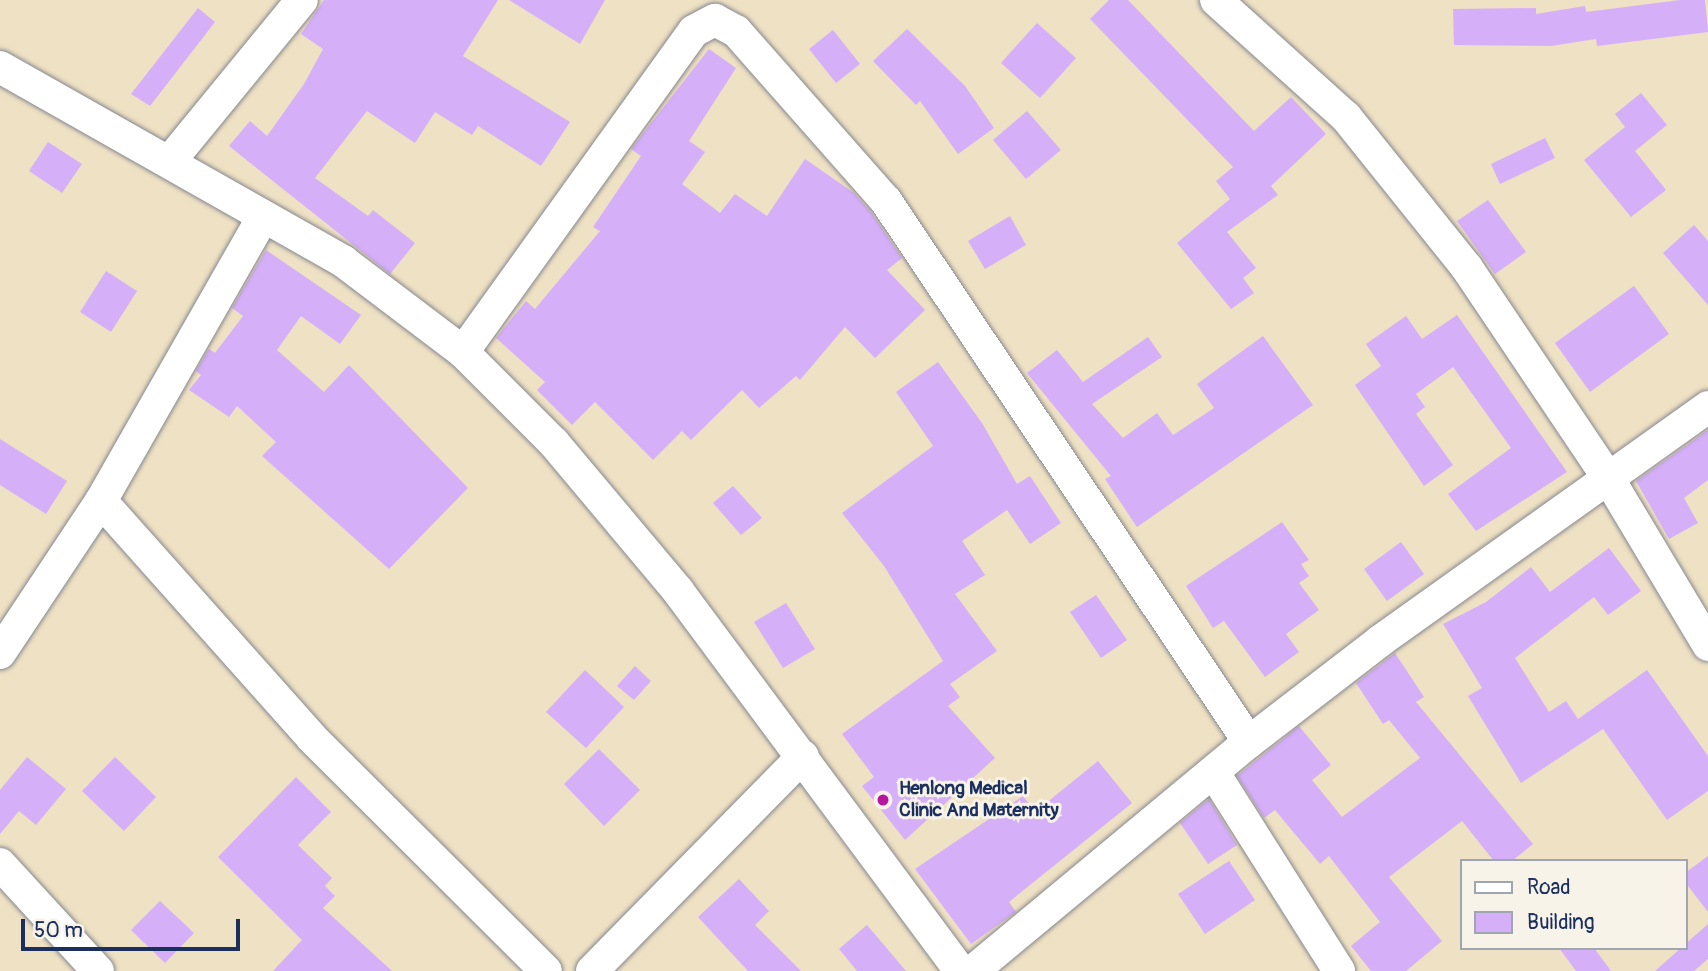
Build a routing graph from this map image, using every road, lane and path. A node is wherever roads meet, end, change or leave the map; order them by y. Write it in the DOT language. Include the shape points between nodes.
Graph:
graph roads {
  1 [pos="302,0"];
  2 [pos="1216,0"];
  3 [pos="6,81"];
  4 [pos="170,161"];
  5 [pos="262,219"];
  6 [pos="463,352"];
  7 [pos="1708,407"];
  8 [pos="1610,481"];
  9 [pos="101,501"];
  10 [pos="1708,645"];
  11 [pos="0,653"];
  12 [pos="1249,742"];
  13 [pos="803,756"];
  14 [pos="1214,773"];
  15 [pos="0,864"];
  16 [pos="98,971"];
  17 [pos="546,971"];
  18 [pos="592,971"];
  19 [pos="960,971"];
  20 [pos="973,971"];
  21 [pos="1339,971"];
  1 -- 4 [label="street"];
  2 -- 8 [label="street" via="1346,117 1467,268"];
  3 -- 4 [label="street"];
  4 -- 5 [label="street"];
  5 -- 6 [label="street" via="344,262"];
  5 -- 9 [label="street"];
  6 -- 12 [label="street" via="694,31 715,20 736,31 886,201"];
  6 -- 13 [label="street" via="563,454 678,591"];
  7 -- 8 [label="street"];
  8 -- 10 [label="street"];
  8 -- 12 [label="street" via="1380,641"];
  9 -- 11 [label="street"];
  9 -- 17 [label="street" via="312,738"];
  12 -- 14 [label="street"];
  13 -- 18 [label="street"];
  13 -- 19 [label="street"];
  14 -- 20 [label="street"];
  14 -- 21 [label="street"];
  15 -- 16 [label="street"];
}
